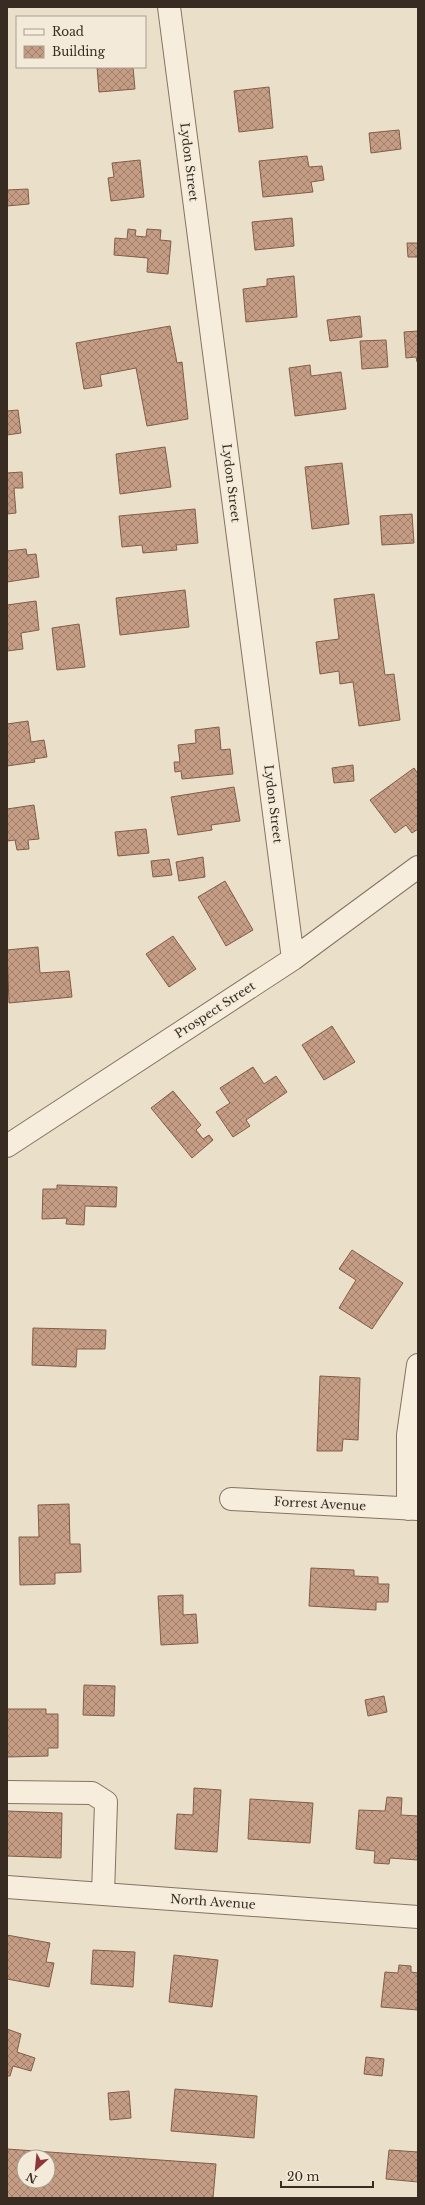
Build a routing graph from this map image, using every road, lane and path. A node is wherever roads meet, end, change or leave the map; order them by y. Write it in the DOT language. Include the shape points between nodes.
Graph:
graph roads {
  1 [pos="169,7"];
  2 [pos="418,867"];
  3 [pos="293,959"];
  4 [pos="7,1146"];
  5 [pos="418,1365"];
  6 [pos="231,1498"];
  7 [pos="413,1509"];
  8 [pos="7,1792"];
  9 [pos="7,1887"];
  10 [pos="103,1894"];
  11 [pos="418,1917"];
  1 -- 3 [label="street, Lydon Street"];
  2 -- 3 [label="street, Prospect Street"];
  3 -- 4 [label="street, Prospect Street"];
  5 -- 7 [label="street, Forrest Avenue" via="408,1434"];
  6 -- 7 [label="street, Forrest Avenue"];
  8 -- 10 [label="street" via="92,1794 106,1802"];
  9 -- 10 [label="street, North Avenue"];
  10 -- 11 [label="street, North Avenue"];
}
